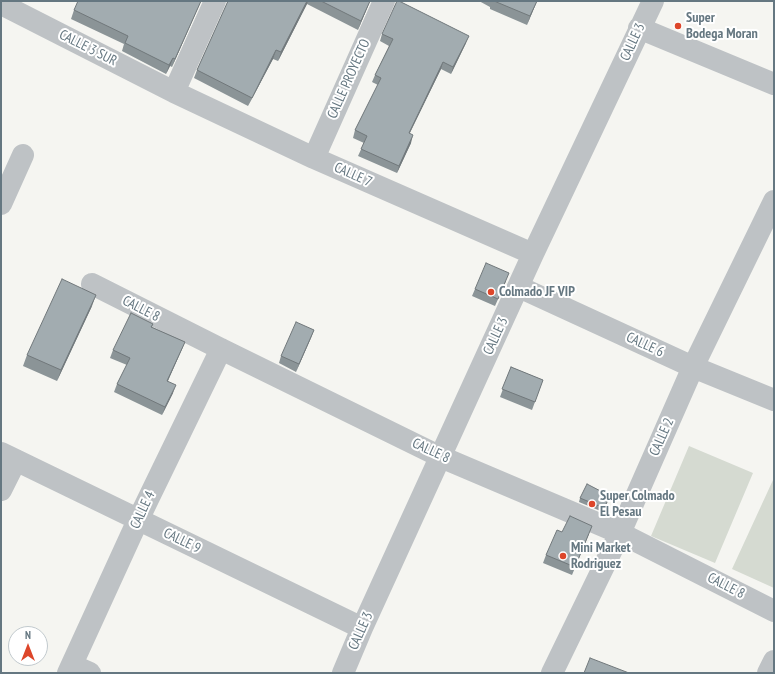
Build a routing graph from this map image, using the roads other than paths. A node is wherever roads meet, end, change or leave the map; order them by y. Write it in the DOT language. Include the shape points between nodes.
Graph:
graph roads {
  1 [pos="216,1"];
  2 [pos="384,1"];
  3 [pos="653,1"];
  4 [pos="1,4"];
  5 [pos="639,28"];
  6 [pos="774,84"];
  7 [pos="174,92"];
  8 [pos="23,155"];
  9 [pos="314,158"];
  10 [pos="774,201"];
  11 [pos="1,204"];
  12 [pos="533,254"];
  13 [pos="92,284"];
  14 [pos="518,287"];
  15 [pos="221,349"];
  16 [pos="693,367"];
  17 [pos="774,400"];
  18 [pos="8,457"];
  19 [pos="441,457"];
  20 [pos="1,490"];
  21 [pos="138,520"];
  22 [pos="620,533"];
  23 [pos="774,611"];
  24 [pos="362,628"];
  25 [pos="774,662"];
  26 [pos="76,670"];
  27 [pos="343,673"];
  28 [pos="552,673"];
  29 [pos="768,673"];
  1 -- 7 [label="street"];
  2 -- 9 [label="street, CALLE PROYECTO"];
  3 -- 5 [label="street, CALLE 3"];
  4 -- 7 [label="street, CALLE 3 SUR"];
  5 -- 6 [label="street"];
  5 -- 12 [label="street, CALLE 3"];
  7 -- 9 [label="street, CALLE 7"];
  8 -- 11 [label="street"];
  9 -- 12 [label="street, CALLE 7"];
  10 -- 16 [label="street, CALLE 2"];
  12 -- 14 [label="street, CALLE 3"];
  13 -- 15 [label="street, CALLE 8"];
  14 -- 16 [label="street, CALLE 6"];
  14 -- 19 [label="street, CALLE 3"];
  15 -- 19 [label="street, CALLE 8"];
  15 -- 21 [label="street, CALLE 4"];
  16 -- 17 [label="street, CALLE 6"];
  16 -- 22 [label="street, CALLE 2"];
  18 -- 20 [label="street"];
  18 -- 21 [label="street, CALLE 9"];
  19 -- 22 [label="street, CALLE 8"];
  19 -- 24 [label="street, CALLE 3"];
  21 -- 24 [label="street, CALLE 9"];
  21 -- 26 [label="street, CALLE 4"];
  22 -- 23 [label="street, CALLE 8"];
  22 -- 28 [label="street, CALLE 2"];
  24 -- 27 [label="street, CALLE 3"];
  25 -- 29 [label="street"];
}
